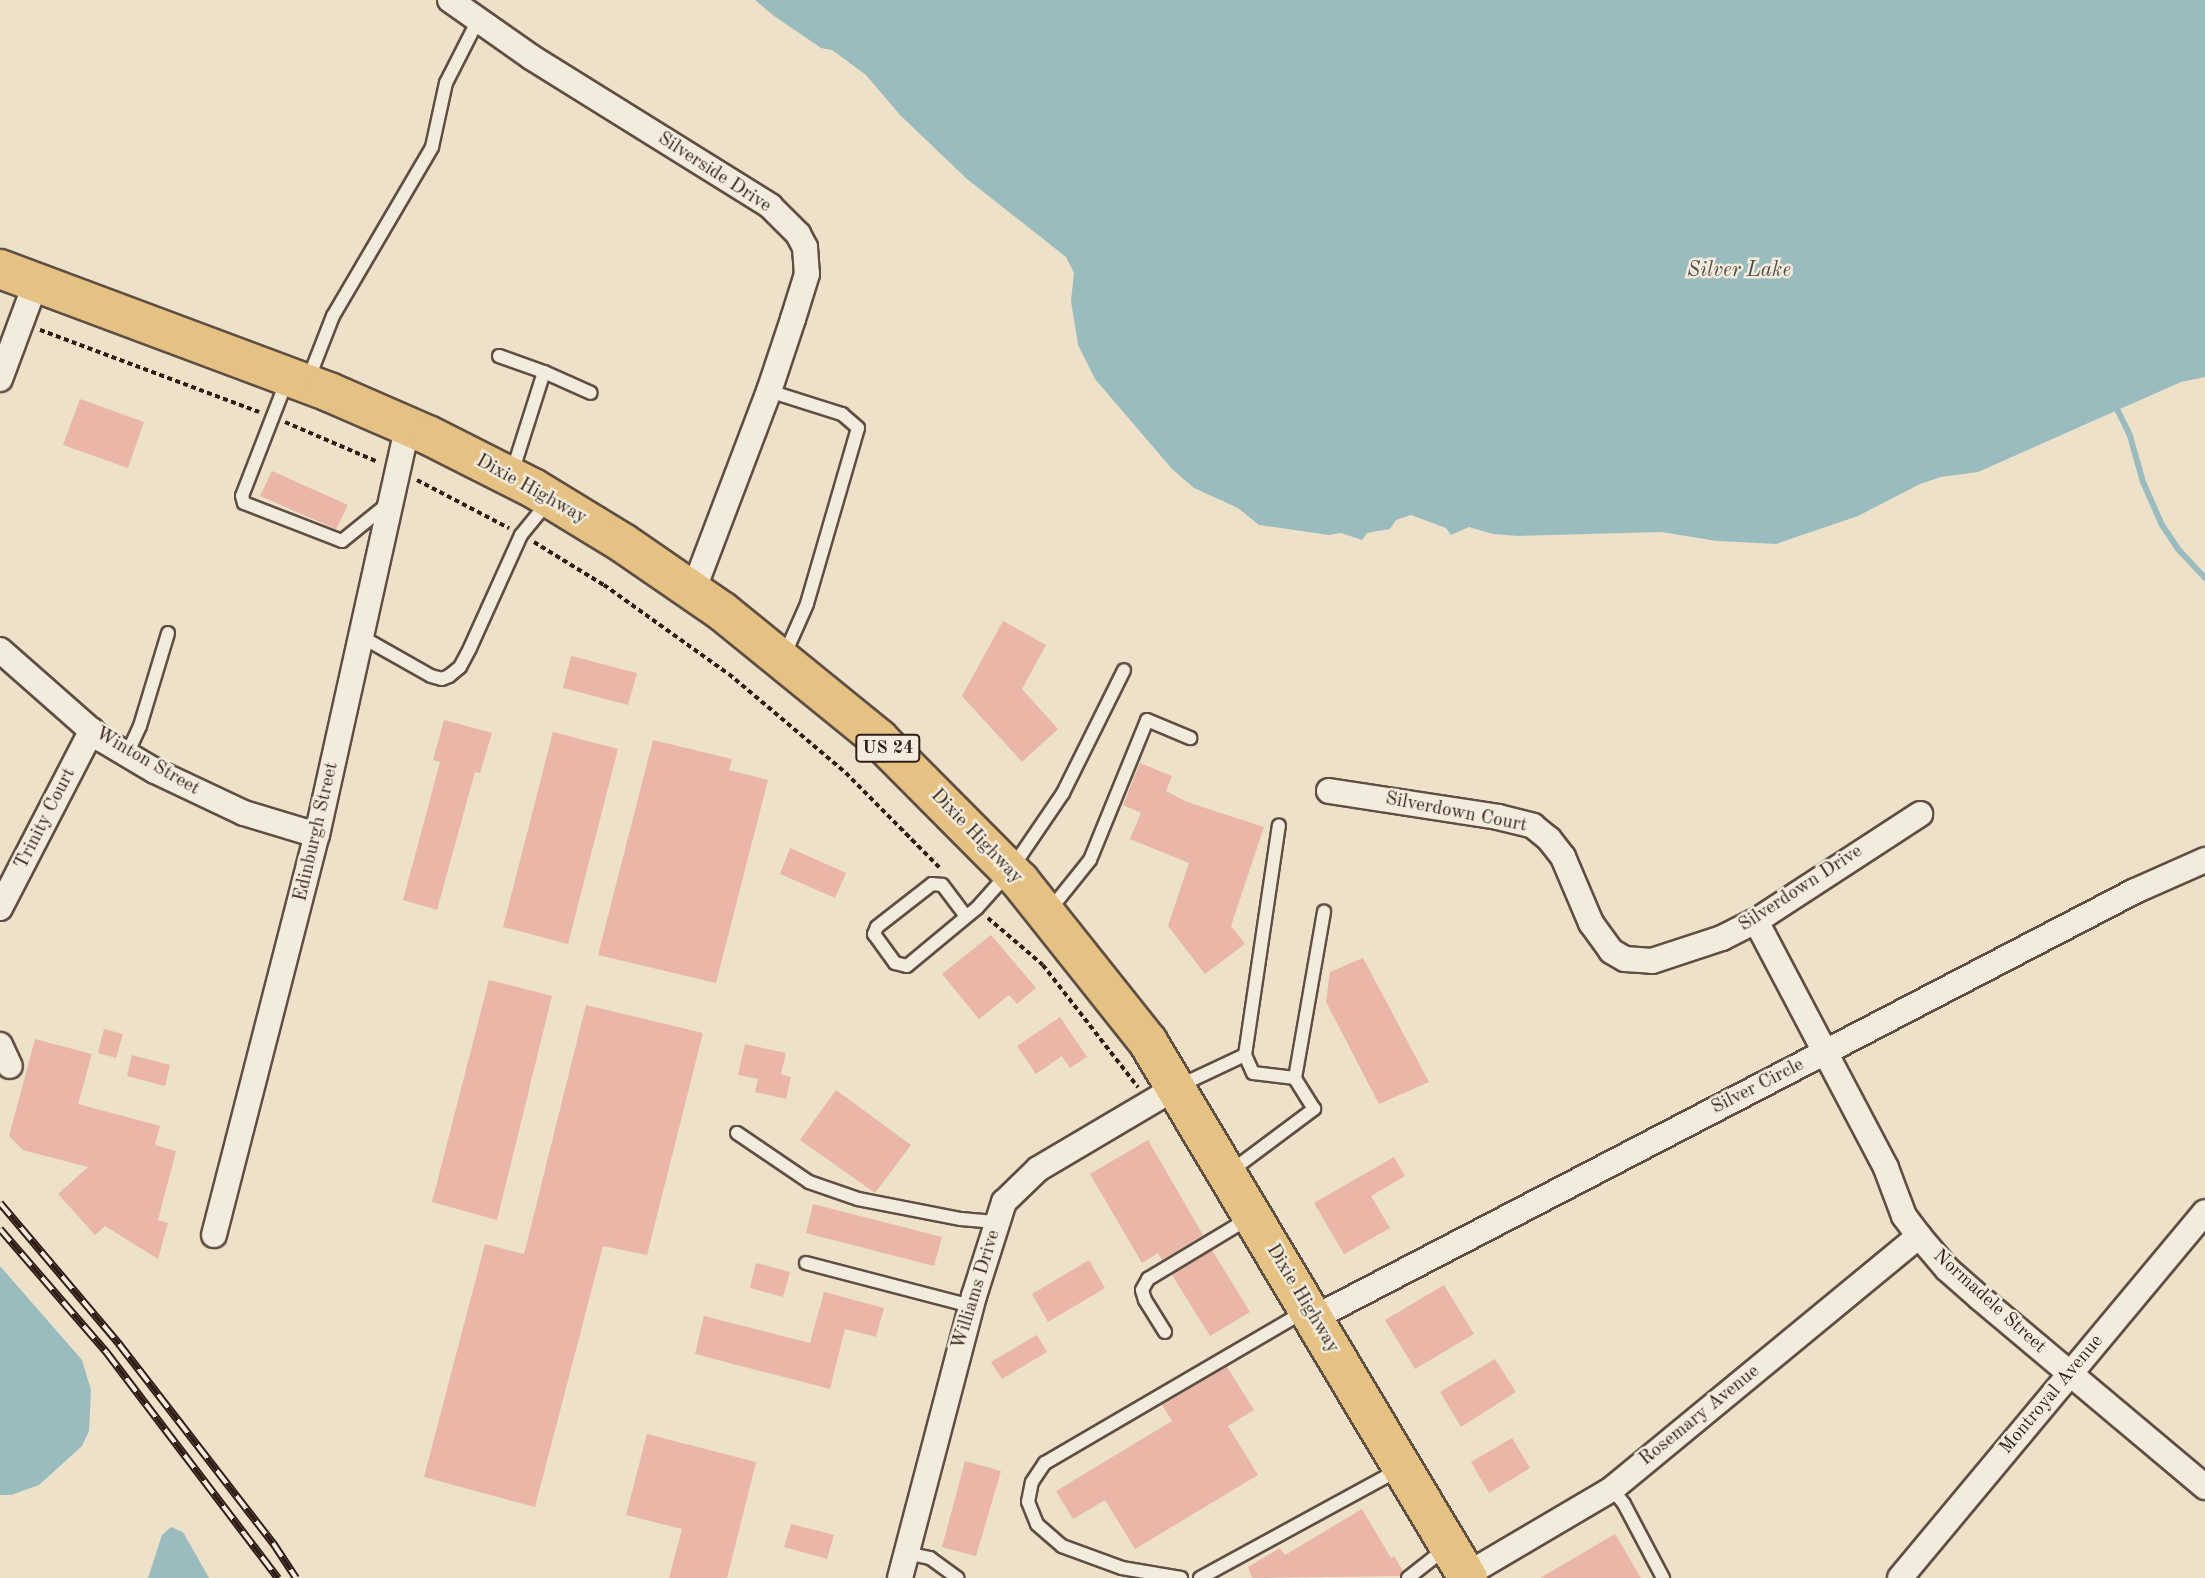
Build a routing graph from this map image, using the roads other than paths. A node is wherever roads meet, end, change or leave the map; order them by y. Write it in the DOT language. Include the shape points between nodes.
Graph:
graph roads {
  1 [pos="450,0"];
  2 [pos="478,20"];
  3 [pos="0,269"];
  4 [pos="36,282"];
  5 [pos="499,356"];
  6 [pos="544,372"];
  7 [pos="0,379"];
  8 [pos="297,380"];
  9 [pos="769,391"];
  10 [pos="591,393"];
  11 [pos="408,426"];
  12 [pos="510,477"];
  13 [pos="550,499"];
  14 [pos="392,500"];
  15 [pos="693,591"];
  16 [pos="168,634"];
  17 [pos="362,637"];
  18 [pos="0,650"];
  19 [pos="782,660"];
  20 [pos="1124,670"];
  21 [pos="92,730"];
  22 [pos="1190,738"];
  23 [pos="127,754"];
  24 [pos="1329,792"];
  25 [pos="1920,814"];
  26 [pos="1279,827"];
  27 [pos="317,835"];
  28 [pos="2205,860"];
  29 [pos="1010,871"];
  30 [pos="0,908"];
  31 [pos="971,911"];
  32 [pos="1324,912"];
  33 [pos="1047,915"];
  34 [pos="1756,921"];
  35 [pos="1602,939"];
  36 [pos="1823,1053"];
  37 [pos="1245,1055"];
  38 [pos="1295,1078"];
  39 [pos="1175,1088"];
  40 [pos="737,1133"];
  41 [pos="1227,1174"];
  42 [pos="2205,1212"];
  43 [pos="1252,1216"];
  44 [pos="998,1222"];
  45 [pos="214,1235"];
  46 [pos="1919,1236"];
  47 [pos="806,1263"];
  48 [pos="971,1306"];
  49 [pos="1311,1313"];
  50 [pos="1166,1332"];
  51 [pos="2070,1374"];
  52 [pos="1403,1467"];
  53 [pos="2205,1486"];
  54 [pos="1612,1489"];
  55 [pos="906,1553"];
  56 [pos="1461,1566"];
  57 [pos="900,1578"];
  58 [pos="958,1578"];
  59 [pos="1181,1578"];
  60 [pos="1200,1578"];
  61 [pos="1408,1578"];
  62 [pos="1662,1578"];
  63 [pos="1900,1578"];
  1 -- 2 [label="street, Silverside Drive"];
  2 -- 8 [label="lane" via="446,83 432,147"];
  2 -- 9 [label="street, Silverside Drive" via="769,206 798,234 805,247 807,274"];
  3 -- 4 [label="main road, Dixie Highway / US 24"];
  4 -- 7 [label="street"];
  4 -- 8 [label="main road, Dixie Highway / US 24"];
  5 -- 6 [label="lane"];
  6 -- 10 [label="lane"];
  6 -- 12 [label="lane"];
  8 -- 11 [label="main road, Dixie Highway / US 24"];
  8 -- 14 [label="lane" via="273,417 242,496 244,503 342,541"];
  9 -- 15 [label="street, Silverside Drive"];
  9 -- 19 [label="lane" via="842,414 858,428 807,604"];
  11 -- 12 [label="main road, Dixie Highway / US 24"];
  11 -- 14 [label="street, Edinburgh Street"];
  12 -- 13 [label="main road, Dixie Highway / US 24"];
  13 -- 15 [label="main road, Dixie Highway / US 24"];
  13 -- 17 [label="lane" via="521,534 470,648 449,676 430,676"];
  14 -- 17 [label="street, Edinburgh Street"];
  15 -- 19 [label="main road, Dixie Highway / US 24"];
  16 -- 23 [label="lane"];
  17 -- 27 [label="street, Edinburgh Street"];
  18 -- 21 [label="street, Winton Street"];
  19 -- 29 [label="main road, Dixie Highway / US 24" via="879,739"];
  20 -- 29 [label="lane" via="1063,793"];
  21 -- 23 [label="street, Winton Street"];
  21 -- 30 [label="street, Trinity Court"];
  22 -- 33 [label="lane" via="1147,720 1090,860"];
  23 -- 27 [label="street, Winton Street" via="244,813"];
  24 -- 35 [label="street, Silverdown Court" via="1533,826 1563,857"];
  25 -- 34 [label="street, Silverdown Drive"];
  26 -- 37 [label="lane"];
  27 -- 45 [label="street, Edinburgh Street"];
  28 -- 36 [label="street, Silver Circle" via="2134,891"];
  29 -- 31 [label="lane"];
  29 -- 33 [label="main road, Dixie Highway / US 24"];
  31 -- 31 [label="lane" via="907,966 895,963 874,934 932,884 942,886"];
  32 -- 38 [label="lane"];
  33 -- 39 [label="main road, Dixie Highway / US 24" via="1148,1042"];
  34 -- 35 [label="street, Silverdown Drive" via="1722,938 1652,961 1625,959"];
  34 -- 36 [label="street, Normadele Street"];
  36 -- 46 [label="street, Normadele Street" via="1886,1168 1904,1216"];
  36 -- 49 [label="street, Silver Circle"];
  37 -- 38 [label="lane" via="1253,1073"];
  37 -- 39 [label="lane"];
  38 -- 41 [label="lane" via="1314,1109"];
  39 -- 41 [label="main road, Dixie Highway / US 24"];
  39 -- 44 [label="street, Williams Drive" via="1038,1169 1004,1202"];
  40 -- 44 [label="lane" via="808,1182 858,1199"];
  41 -- 43 [label="main road, Dixie Highway / US 24"];
  42 -- 51 [label="street, Montroyal Avenue"];
  43 -- 49 [label="main road, Dixie Highway / US 24"];
  43 -- 50 [label="lane" via="1147,1279 1142,1290 1145,1300"];
  44 -- 48 [label="street, Williams Drive"];
  46 -- 51 [label="street, Normadele Street" via="1947,1269"];
  46 -- 54 [label="street, Rosemary Avenue"];
  47 -- 48 [label="lane"];
  48 -- 55 [label="street, Williams Drive"];
  49 -- 52 [label="main road, Dixie Highway / US 24"];
  49 -- 59 [label="lane" via="1045,1463 1032,1482 1028,1502 1037,1524 1062,1546 1122,1568"];
  51 -- 53 [label="street, Normadele Street"];
  51 -- 63 [label="street, Montroyal Avenue"];
  52 -- 56 [label="main road, Dixie Highway / US 24"];
  52 -- 60 [label="lane"];
  54 -- 56 [label="street, Rosemary Avenue"];
  54 -- 62 [label="lane"];
  55 -- 57 [label="street, Williams Drive"];
  55 -- 58 [label="lane" via="930,1558"];
  56 -- 61 [label="lane"];
}
